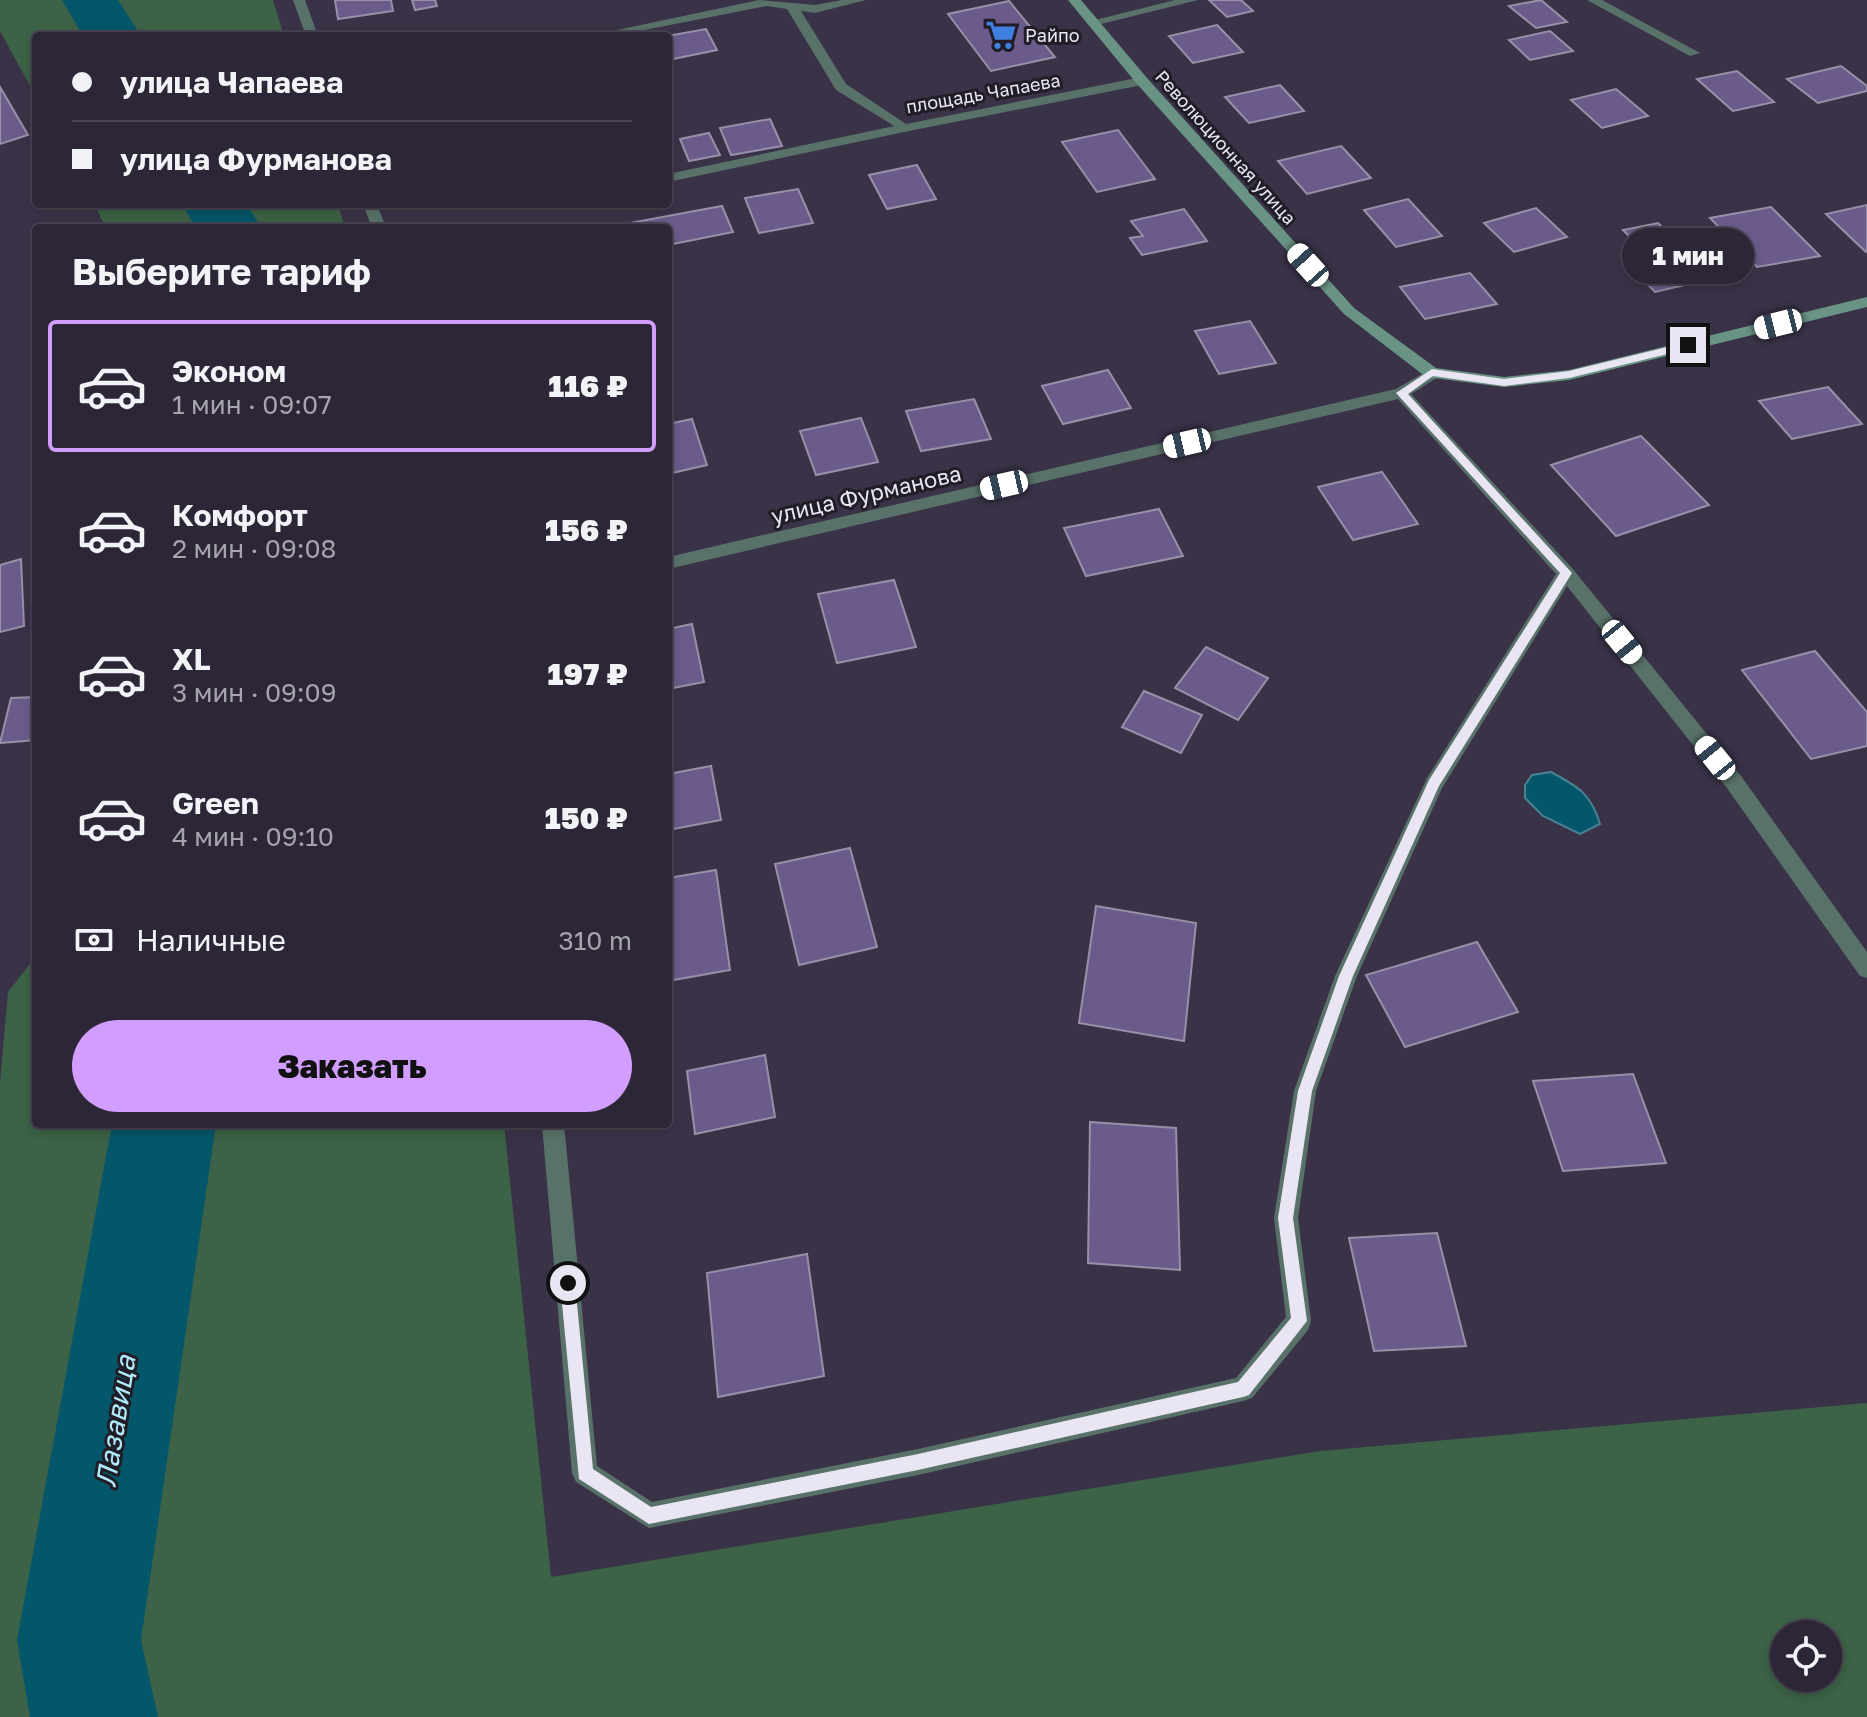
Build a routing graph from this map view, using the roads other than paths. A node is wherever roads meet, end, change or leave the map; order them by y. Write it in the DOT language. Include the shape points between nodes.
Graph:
graph roads {
  1 [pos="299,0"];
  2 [pos="860,0"];
  3 [pos="1074,0"];
  4 [pos="1192,0"];
  5 [pos="1593,0"];
  6 [pos="791,5"];
  7 [pos="1093,22"];
  8 [pos="311,32"];
  9 [pos="615,32"];
  10 [pos="1694,53"];
  11 [pos="1142,81"];
  12 [pos="904,128"];
  13 [pos="672,177"];
  14 [pos="1867,302"];
  15 [pos="1432,373"];
  16 [pos="1401,393"];
  17 [pos="672,562"];
  18 [pos="1566,573"];
  19 [pos="1867,969"];
  20 [pos="553,1128"];
  1 -- 8 [label="street"];
  2 -- 6 [label="street" via="815,9"];
  3 -- 7 [label="main road, Революционная улица"];
  4 -- 7 [label="street"];
  5 -- 10 [label="street"];
  6 -- 9 [label="street" via="767,2"];
  6 -- 12 [label="street, площадь Чапаева" via="841,87"];
  7 -- 11 [label="main road, Революционная улица"];
  11 -- 12 [label="street, площадь Чапаева"];
  11 -- 15 [label="main road, Революционная улица" via="1349,311"];
  12 -- 13 [label="street"];
  14 -- 15 [label="main road" via="1569,375 1504,382"];
  15 -- 16 [label="street, улица Фурманова"];
  16 -- 17 [label="street, улица Фурманова"];
  16 -- 18 [label="street"];
  18 -- 19 [label="street" via="1734,782"];
  18 -- 20 [label="street" via="1434,784 1346,976 1305,1091 1286,1218 1299,1321 1243,1389 649,1515 585,1473"];
}
